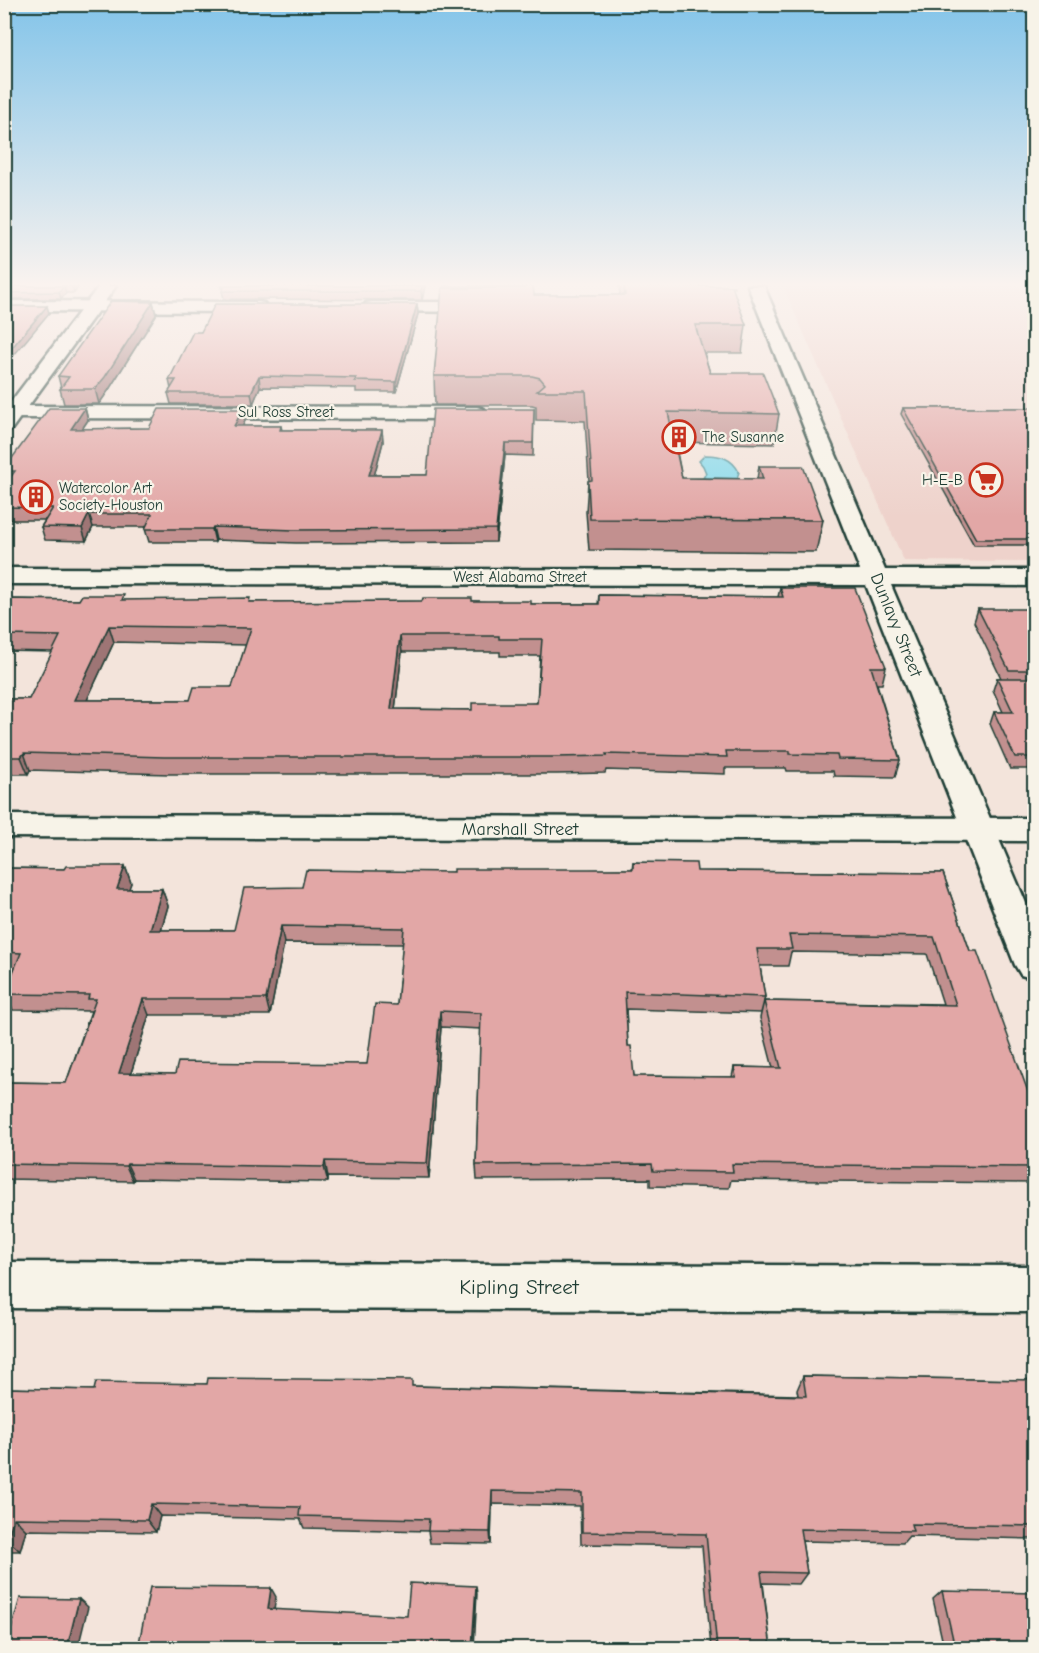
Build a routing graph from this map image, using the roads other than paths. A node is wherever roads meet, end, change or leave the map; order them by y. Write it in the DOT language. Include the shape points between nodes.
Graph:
graph roads {
  1 [pos="49,363"];
  2 [pos="788,363"];
  3 [pos="493,413"];
  4 [pos="8,417"];
  5 [pos="4,576"];
  6 [pos="876,578"];
  7 [pos="1035,579"];
  8 [pos="4,826"];
  9 [pos="980,830"];
  10 [pos="1035,830"];
  11 [pos="1035,965"];
  12 [pos="4,1285"];
  13 [pos="1035,1289"];
  1 -- 4 [label="street"];
  2 -- 6 [label="street, Dunlavy Street"];
  3 -- 4 [label="street, Sul Ross Street"];
  5 -- 6 [label="street, West Alabama Street"];
  6 -- 7 [label="street, West Alabama Street"];
  6 -- 9 [label="street, Dunlavy Street"];
  8 -- 9 [label="street, Marshall Street"];
  9 -- 10 [label="street, Marshall Street"];
  9 -- 11 [label="street, Dunlavy Street"];
  12 -- 13 [label="street, Kipling Street"];
}
